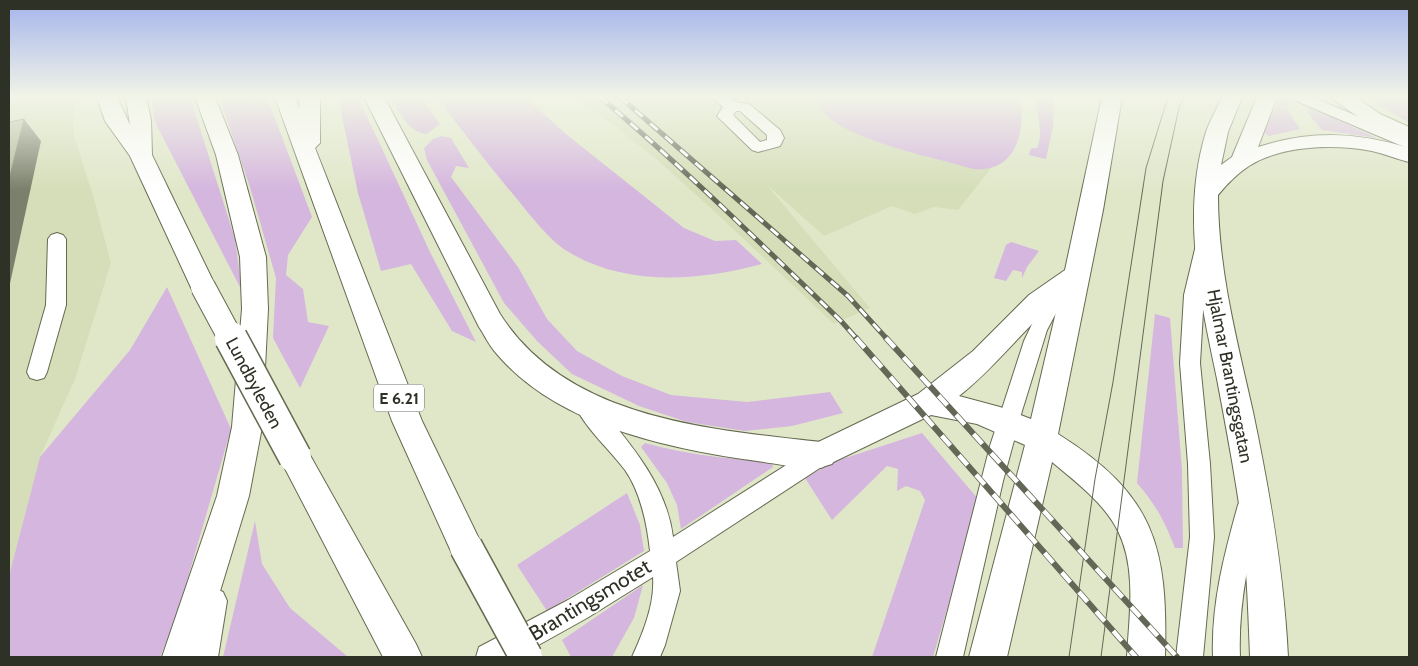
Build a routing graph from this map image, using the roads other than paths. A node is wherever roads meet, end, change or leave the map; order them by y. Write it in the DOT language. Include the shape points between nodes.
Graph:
graph roads {
  1 [pos="121,128"];
  2 [pos="140,128"];
  3 [pos="217,128"];
  4 [pos="297,128"];
  5 [pos="309,128"];
  6 [pos="390,128"];
  7 [pos="1106,128"];
  8 [pos="1219,128"];
  9 [pos="1255,128"];
  10 [pos="1372,128"];
  11 [pos="1394,128"];
  12 [pos="1409,135"];
  13 [pos="1409,144"];
  14 [pos="142,155"];
  15 [pos="308,155"];
  16 [pos="1409,155"];
  17 [pos="1242,160"];
  18 [pos="1208,192"];
  19 [pos="1207,238"];
  20 [pos="58,240"];
  21 [pos="1077,275"];
  22 [pos="37,372"];
  23 [pos="928,403"];
  24 [pos="586,406"];
  25 [pos="1007,421"];
  26 [pos="1042,438"];
  27 [pos="821,455"];
  28 [pos="1254,493"];
  29 [pos="233,496"];
  30 [pos="664,556"];
  31 [pos="181,657"];
  32 [pos="204,657"];
  33 [pos="403,657"];
  34 [pos="489,657"];
  35 [pos="526,657"];
  36 [pos="646,657"];
  37 [pos="949,657"];
  38 [pos="988,657"];
  39 [pos="1146,657"];
  40 [pos="1189,657"];
  41 [pos="1226,657"];
  42 [pos="1270,657"];
  1 -- 14 [label="main road"];
  2 -- 14 [label="main road, Lundbyleden"];
  3 -- 29 [label="main road" via="253,257 255,309 250,395"];
  4 -- 15 [label="main road, E 6.21"];
  5 -- 15 [label="main road"];
  6 -- 24 [label="main road" via="506,347 535,372"];
  7 -- 21 [label="main road"];
  8 -- 18 [label="main road, Hjalmar Brantingsgatan"];
  9 -- 17 [label="main road"];
  10 -- 13 [label="lane"];
  11 -- 12 [label="main road"];
  14 -- 33 [label="main road, Lundbyleden, bridge" via="203,287"];
  15 -- 35 [label="main road, E 6.21, bridge" via="407,421 466,547"];
  16 -- 17 [label="main road" via="1367,144 1317,139 1293,143"];
  17 -- 18 [label="main road"];
  18 -- 19 [label="main road, Hjalmar Brantingsgatan"];
  19 -- 28 [label="main road, Hjalmar Brantingsgatan" via="1213,302"];
  19 -- 40 [label="lane" via="1194,295 1190,363 1202,537"];
  20 -- 22 [label="lane" via="56,305"];
  21 -- 23 [label="main road" via="1059,283 1039,300 981,360"];
  21 -- 25 [label="lane" via="1046,311 1035,332"];
  21 -- 26 [label="main road"];
  23 -- 25 [label="main road" via="970,409"];
  23 -- 27 [label="main road"];
  24 -- 27 [label="main road" via="716,442"];
  24 -- 30 [label="lane, Brantingsmotet" via="634,465 652,502"];
  25 -- 26 [label="main road"];
  25 -- 37 [label="lane"];
  26 -- 38 [label="main road"];
  26 -- 39 [label="main road" via="1072,459 1120,505 1137,535 1146,570"];
  27 -- 30 [label="lane, Brantingsmotet"];
  28 -- 41 [label="lane" via="1236,553 1225,639"];
  28 -- 42 [label="main road, Hjalmar Brantingsgatan" via="1263,553"];
  29 -- 31 [label="main road"];
  29 -- 32 [label="lane"];
  30 -- 34 [label="lane, Brantingsmotet" via="528,638"];
  30 -- 36 [label="lane, Brantingsmotet" via="667,591"];
}
